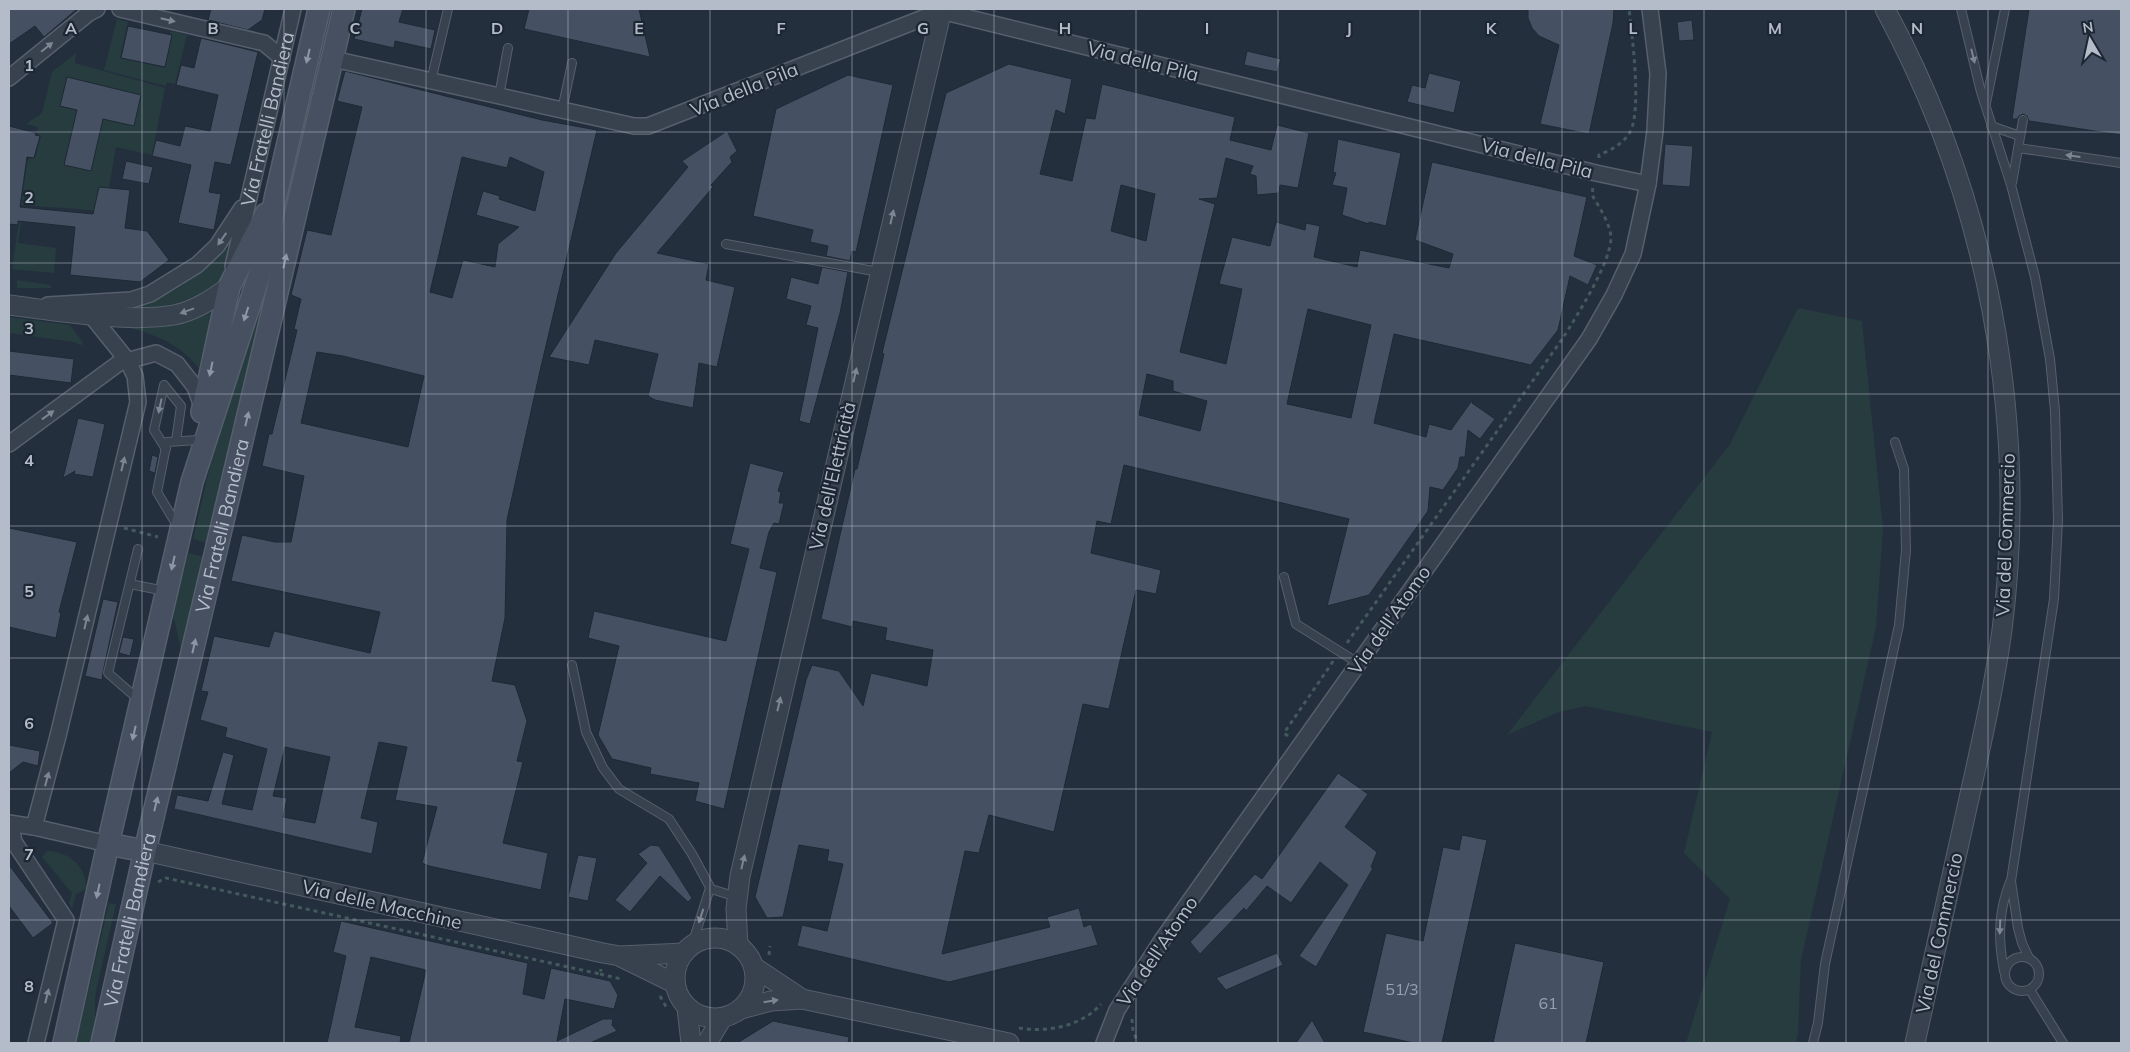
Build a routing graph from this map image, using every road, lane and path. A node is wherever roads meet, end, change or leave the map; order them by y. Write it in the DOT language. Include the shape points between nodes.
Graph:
graph roads {
  1 [pos="97,9"];
  2 [pos="120,9"];
  3 [pos="293,9"];
  4 [pos="319,9"];
  5 [pos="344,9"];
  6 [pos="448,9"];
  7 [pos="1629,9"];
  8 [pos="1650,9"];
  9 [pos="1885,9"];
  10 [pos="1961,9"];
  11 [pos="2005,9"];
  12 [pos="942,10"];
  13 [pos="508,48"];
  14 [pos="282,58"];
  15 [pos="333,59"];
  16 [pos="572,63"];
  17 [pos="9,78"];
  18 [pos="431,80"];
  19 [pos="499,96"];
  20 [pos="1986,103"];
  21 [pos="562,110"];
  22 [pos="2023,120"];
  23 [pos="1992,126"];
  24 [pos="2020,136"];
  25 [pos="2018,148"];
  26 [pos="2121,163"];
  27 [pos="1596,173"];
  28 [pos="1648,184"];
  29 [pos="2011,185"];
  30 [pos="248,198"];
  31 [pos="275,199"];
  32 [pos="726,244"];
  33 [pos="879,272"];
  34 [pos="229,287"];
  35 [pos="9,305"];
  36 [pos="30,307"];
  37 [pos="90,314"];
  38 [pos="127,360"];
  39 [pos="203,410"];
  40 [pos="198,440"];
  41 [pos="176,441"];
  42 [pos="1895,442"];
  43 [pos="9,444"];
  44 [pos="166,449"];
  45 [pos="192,482"];
  46 [pos="116,526"];
  47 [pos="181,531"];
  48 [pos="160,542"];
  49 [pos="138,549"];
  50 [pos="1284,577"];
  51 [pos="130,584"];
  52 [pos="166,592"];
  53 [pos="1340,652"];
  54 [pos="1358,663"];
  55 [pos="572,665"];
  56 [pos="141,702"];
  57 [pos="1293,739"];
  58 [pos="9,824"];
  59 [pos="34,827"];
  60 [pos="108,844"];
  61 [pos="145,851"];
  62 [pos="2011,881"];
  63 [pos="156,884"];
  64 [pos="710,888"];
  65 [pos="737,897"];
  66 [pos="738,945"];
  67 [pos="770,946"];
  68 [pos="688,949"];
  69 [pos="620,956"];
  70 [pos="2029,958"];
  71 [pos="772,961"];
  72 [pos="602,964"];
  73 [pos="754,967"];
  74 [pos="600,974"];
  75 [pos="2005,974"];
  76 [pos="624,979"];
  77 [pos="674,983"];
  78 [pos="2030,990"];
  79 [pos="659,995"];
  80 [pos="802,999"];
  81 [pos="1103,1002"];
  82 [pos="678,1009"];
  83 [pos="741,1010"];
  84 [pos="1132,1015"];
  85 [pos="722,1018"];
  86 [pos="1010,1035"];
  87 [pos="36,1043"];
  88 [pos="64,1043"];
  89 [pos="102,1043"];
  90 [pos="691,1043"];
  91 [pos="707,1043"];
  92 [pos="1104,1043"];
  93 [pos="1138,1043"];
  94 [pos="1813,1043"];
  95 [pos="1915,1043"];
  96 [pos="2063,1043"];
  17 -- 1 [label="street, one-way"];
  2 -- 14 [label="street, one-way" via="264,43"];
  3 -- 14 [label="street, Via Fratelli Bandiera"];
  4 -- 31 [label="main road, Via Fratelli Bandiera, one-way"];
  5 -- 15 [label="main road, Via Fratelli Bandiera"];
  6 -- 18 [label="lane"];
  7 -- 27 [label="path" via="1635,78 1633,125 1618,145 1599,155"];
  8 -- 28 [label="street" via="1658,90"];
  9 -- 95 [label="street, Via del Commercio" via="1942,133 1981,254 2005,392 2010,498 2007,575 1997,665"];
  10 -- 20 [label="lane, one-way"];
  11 -- 20 [label="lane"];
  12 -- 21 [label="street, Via della Pila" via="648,126 634,126"];
  12 -- 27 [label="street, Via della Pila"];
  33 -- 12 [label="street, Via dell'Elettricità, one-way"];
  13 -- 19 [label="lane"];
  14 -- 30 [label="street, Via Fratelli Bandiera"];
  15 -- 18 [label="street, Via della Pila"];
  61 -- 15 [label="main road, Via Fratelli Bandiera, one-way"];
  16 -- 21 [label="lane"];
  18 -- 19 [label="street, Via della Pila"];
  19 -- 21 [label="street, Via della Pila"];
  20 -- 23 [label="lane"];
  22 -- 24 [label="lane"];
  23 -- 24 [label="lane"];
  23 -- 29 [label="lane"];
  24 -- 25 [label="lane"];
  26 -- 25 [label="lane, one-way"];
  25 -- 29 [label="lane"];
  27 -- 28 [label="street, Via della Pila"];
  27 -- 53 [label="path" via="1592,195 1611,237 1606,258 1589,293 1558,346"];
  28 -- 54 [label="street, Via dell'Atomo" via="1633,254 1589,339"];
  29 -- 62 [label="lane" via="2035,277 2050,360 2058,520 2050,634"];
  30 -- 34 [label="street, Via Fratelli Bandiera"];
  30 -- 36 [label="street, one-way" via="217,246 197,265 150,294 131,300"];
  31 -- 34 [label="main road, Via Fratelli Bandiera"];
  31 -- 45 [label="main road, Via Fratelli Bandiera, one-way" via="266,251"];
  32 -- 33 [label="lane"];
  65 -- 33 [label="street, Via dell'Elettricità, one-way"];
  34 -- 37 [label="street, one-way" via="205,304 175,315"];
  34 -- 39 [label="main road, Via Fratelli Bandiera, one-way"];
  35 -- 36 [label="street"];
  36 -- 37 [label="street"];
  37 -- 38 [label="street"];
  38 -- 39 [label="street" via="156,353 177,364 195,387"];
  43 -- 38 [label="street, one-way"];
  59 -- 38 [label="street, one-way" via="138,402 135,376"];
  39 -- 40 [label="main road, Via Fratelli Bandiera"];
  40 -- 41 [label="lane"];
  40 -- 45 [label="main road, Via Fratelli Bandiera"];
  41 -- 44 [label="lane" via="167,442"];
  41 -- 44 [label="lane, one-way" via="181,406 164,385 154,430"];
  42 -- 94 [label="lane" via="1904,469 1906,550 1903,596 1825,964"];
  44 -- 47 [label="lane" via="157,492"];
  45 -- 47 [label="main road, Via Fratelli Bandiera"];
  46 -- 48 [label="path" via="158,536 157,542"];
  47 -- 52 [label="main road, Via Fratelli Bandiera, one-way"];
  49 -- 51 [label="lane"];
  50 -- 53 [label="lane" via="1296,624"];
  51 -- 52 [label="lane"];
  51 -- 56 [label="lane" via="108,673"];
  52 -- 56 [label="main road, Via Fratelli Bandiera"];
  53 -- 54 [label="lane"];
  53 -- 57 [label="path" via="1284,733"];
  54 -- 92 [label="street, Via dell'Atomo" via="1162,940 1117,1010"];
  55 -- 64 [label="lane" via="586,732 603,768 619,788 669,819"];
  56 -- 60 [label="main road, Via Fratelli Bandiera, one-way"];
  58 -- 59 [label="street"];
  87 -- 58 [label="street, one-way" via="66,920 14,842"];
  59 -- 60 [label="street"];
  60 -- 61 [label="main road"];
  60 -- 88 [label="main road, Via Fratelli Bandiera, one-way"];
  61 -- 69 [label="street, Via delle Macchine"];
  61 -- 89 [label="main road, Via Fratelli Bandiera"];
  62 -- 70 [label="lane" via="2018,928"];
  62 -- 75 [label="lane, one-way" via="2000,919 1999,944"];
  63 -- 74 [label="path" via="166,878 196,884"];
  64 -- 65 [label="lane"];
  64 -- 68 [label="lane, one-way"];
  65 -- 66 [label="street, Via dell'Elettricità"];
  66 -- 68 [label="street" via="723,938 710,938"];
  66 -- 73 [label="street"];
  67 -- 71 [label="path"];
  68 -- 69 [label="street, Via delle Macchine"];
  68 -- 77 [label="street" via="674,971"];
  69 -- 77 [label="street, Via delle Macchine"];
  70 -- 75 [label="lane" via="2012,959"];
  70 -- 78 [label="lane" via="2038,966 2040,977"];
  72 -- 74 [label="path"];
  73 -- 80 [label="street"];
  73 -- 83 [label="street" via="754,988"];
  74 -- 76 [label="path"];
  75 -- 78 [label="lane" via="2013,989"];
  77 -- 82 [label="street"];
  78 -- 96 [label="lane"];
  79 -- 82 [label="path"];
  83 -- 80 [label="street, one-way" via="770,1001"];
  80 -- 86 [label="street"];
  81 -- 86 [label="path" via="1085,1017 1056,1028"];
  82 -- 85 [label="street" via="705,1018"];
  82 -- 90 [label="street"];
  83 -- 85 [label="street"];
  84 -- 93 [label="path"];
  85 -- 91 [label="street"];
}
